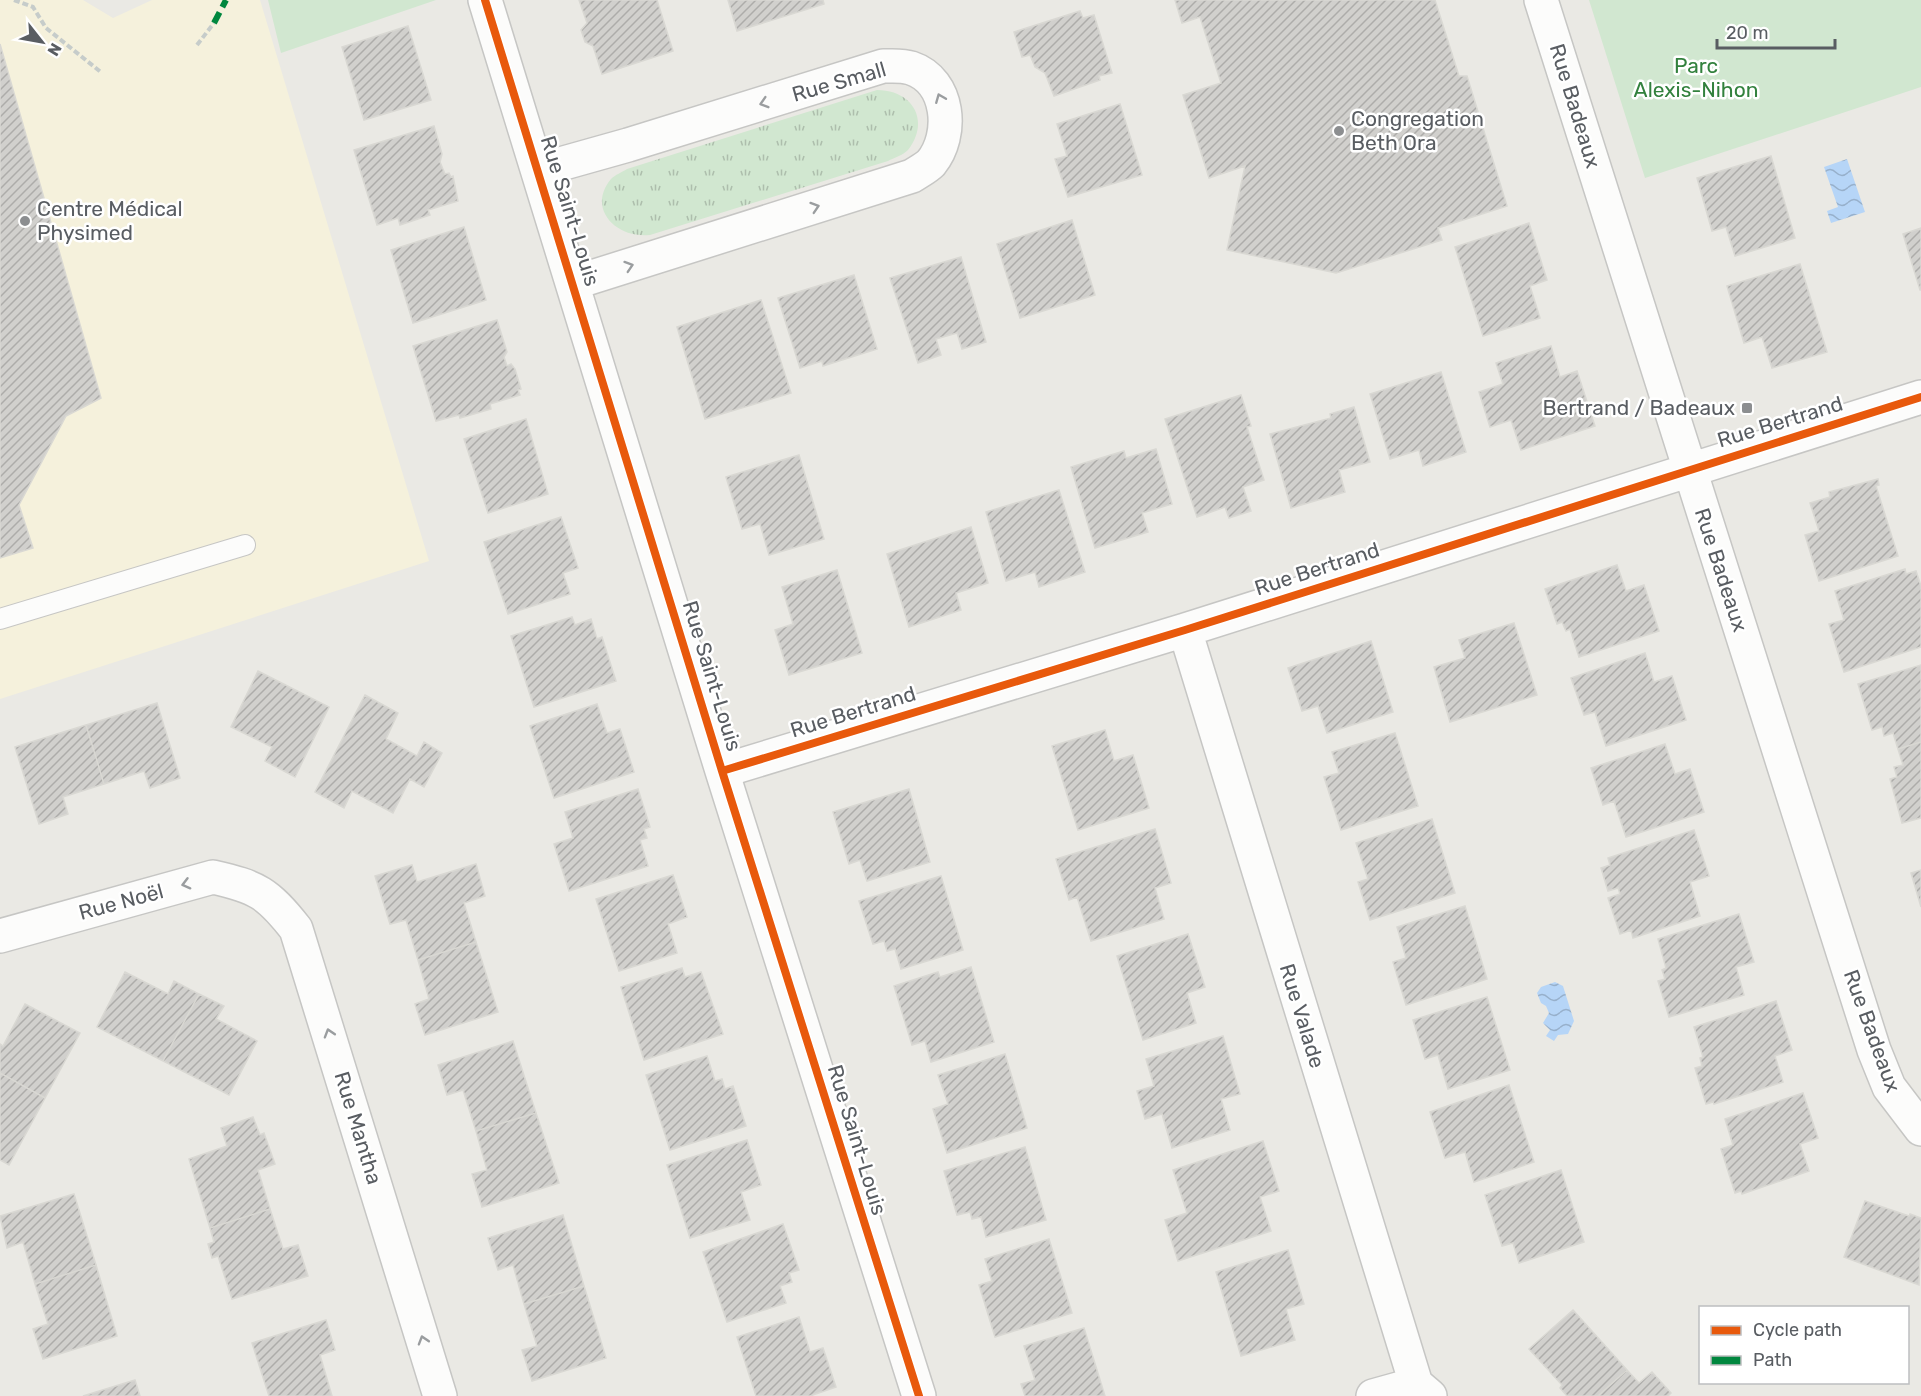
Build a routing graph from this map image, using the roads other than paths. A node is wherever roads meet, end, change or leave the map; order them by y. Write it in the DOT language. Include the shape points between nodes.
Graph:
graph roads {
  1 [pos="485,0"];
  2 [pos="1541,0"];
  3 [pos="539,170"];
  4 [pos="573,283"];
  5 [pos="1921,397"];
  6 [pos="1689,469"];
  7 [pos="245,545"];
  8 [pos="0,619"];
  9 [pos="1185,630"];
  10 [pos="722,771"];
  11 [pos="243,884"];
  12 [pos="0,936"];
  13 [pos="1921,1129"];
  14 [pos="1423,1390"];
  15 [pos="440,1396"];
  16 [pos="919,1396"];
  17 [pos="1373,1396"];
  1 -- 3 [label="street, Rue Saint-Louis"];
  2 -- 6 [label="street, Rue Badeaux"];
  3 -- 4 [label="street, Rue Saint-Louis"];
  4 -- 3 [label="street, Rue Small, one-way" via="912,176 930,164 939,151 946,122 943,105 936,88 913,69 883,66"];
  4 -- 10 [label="street, Rue Saint-Louis"];
  5 -- 6 [label="street, Rue Bertrand"];
  6 -- 9 [label="street, Rue Bertrand"];
  6 -- 13 [label="street, Rue Badeaux" via="1874,1050 1888,1087"];
  7 -- 8 [label="lane"];
  9 -- 10 [label="street, Rue Bertrand"];
  9 -- 14 [label="street, Rue Valade"];
  10 -- 16 [label="street, Rue Saint-Louis"];
  11 -- 12 [label="street, Rue Noël, one-way" via="213,877"];
  15 -- 11 [label="street, Rue Mantha, one-way" via="296,929 274,901"];
  14 -- 17 [label="street"];
}
